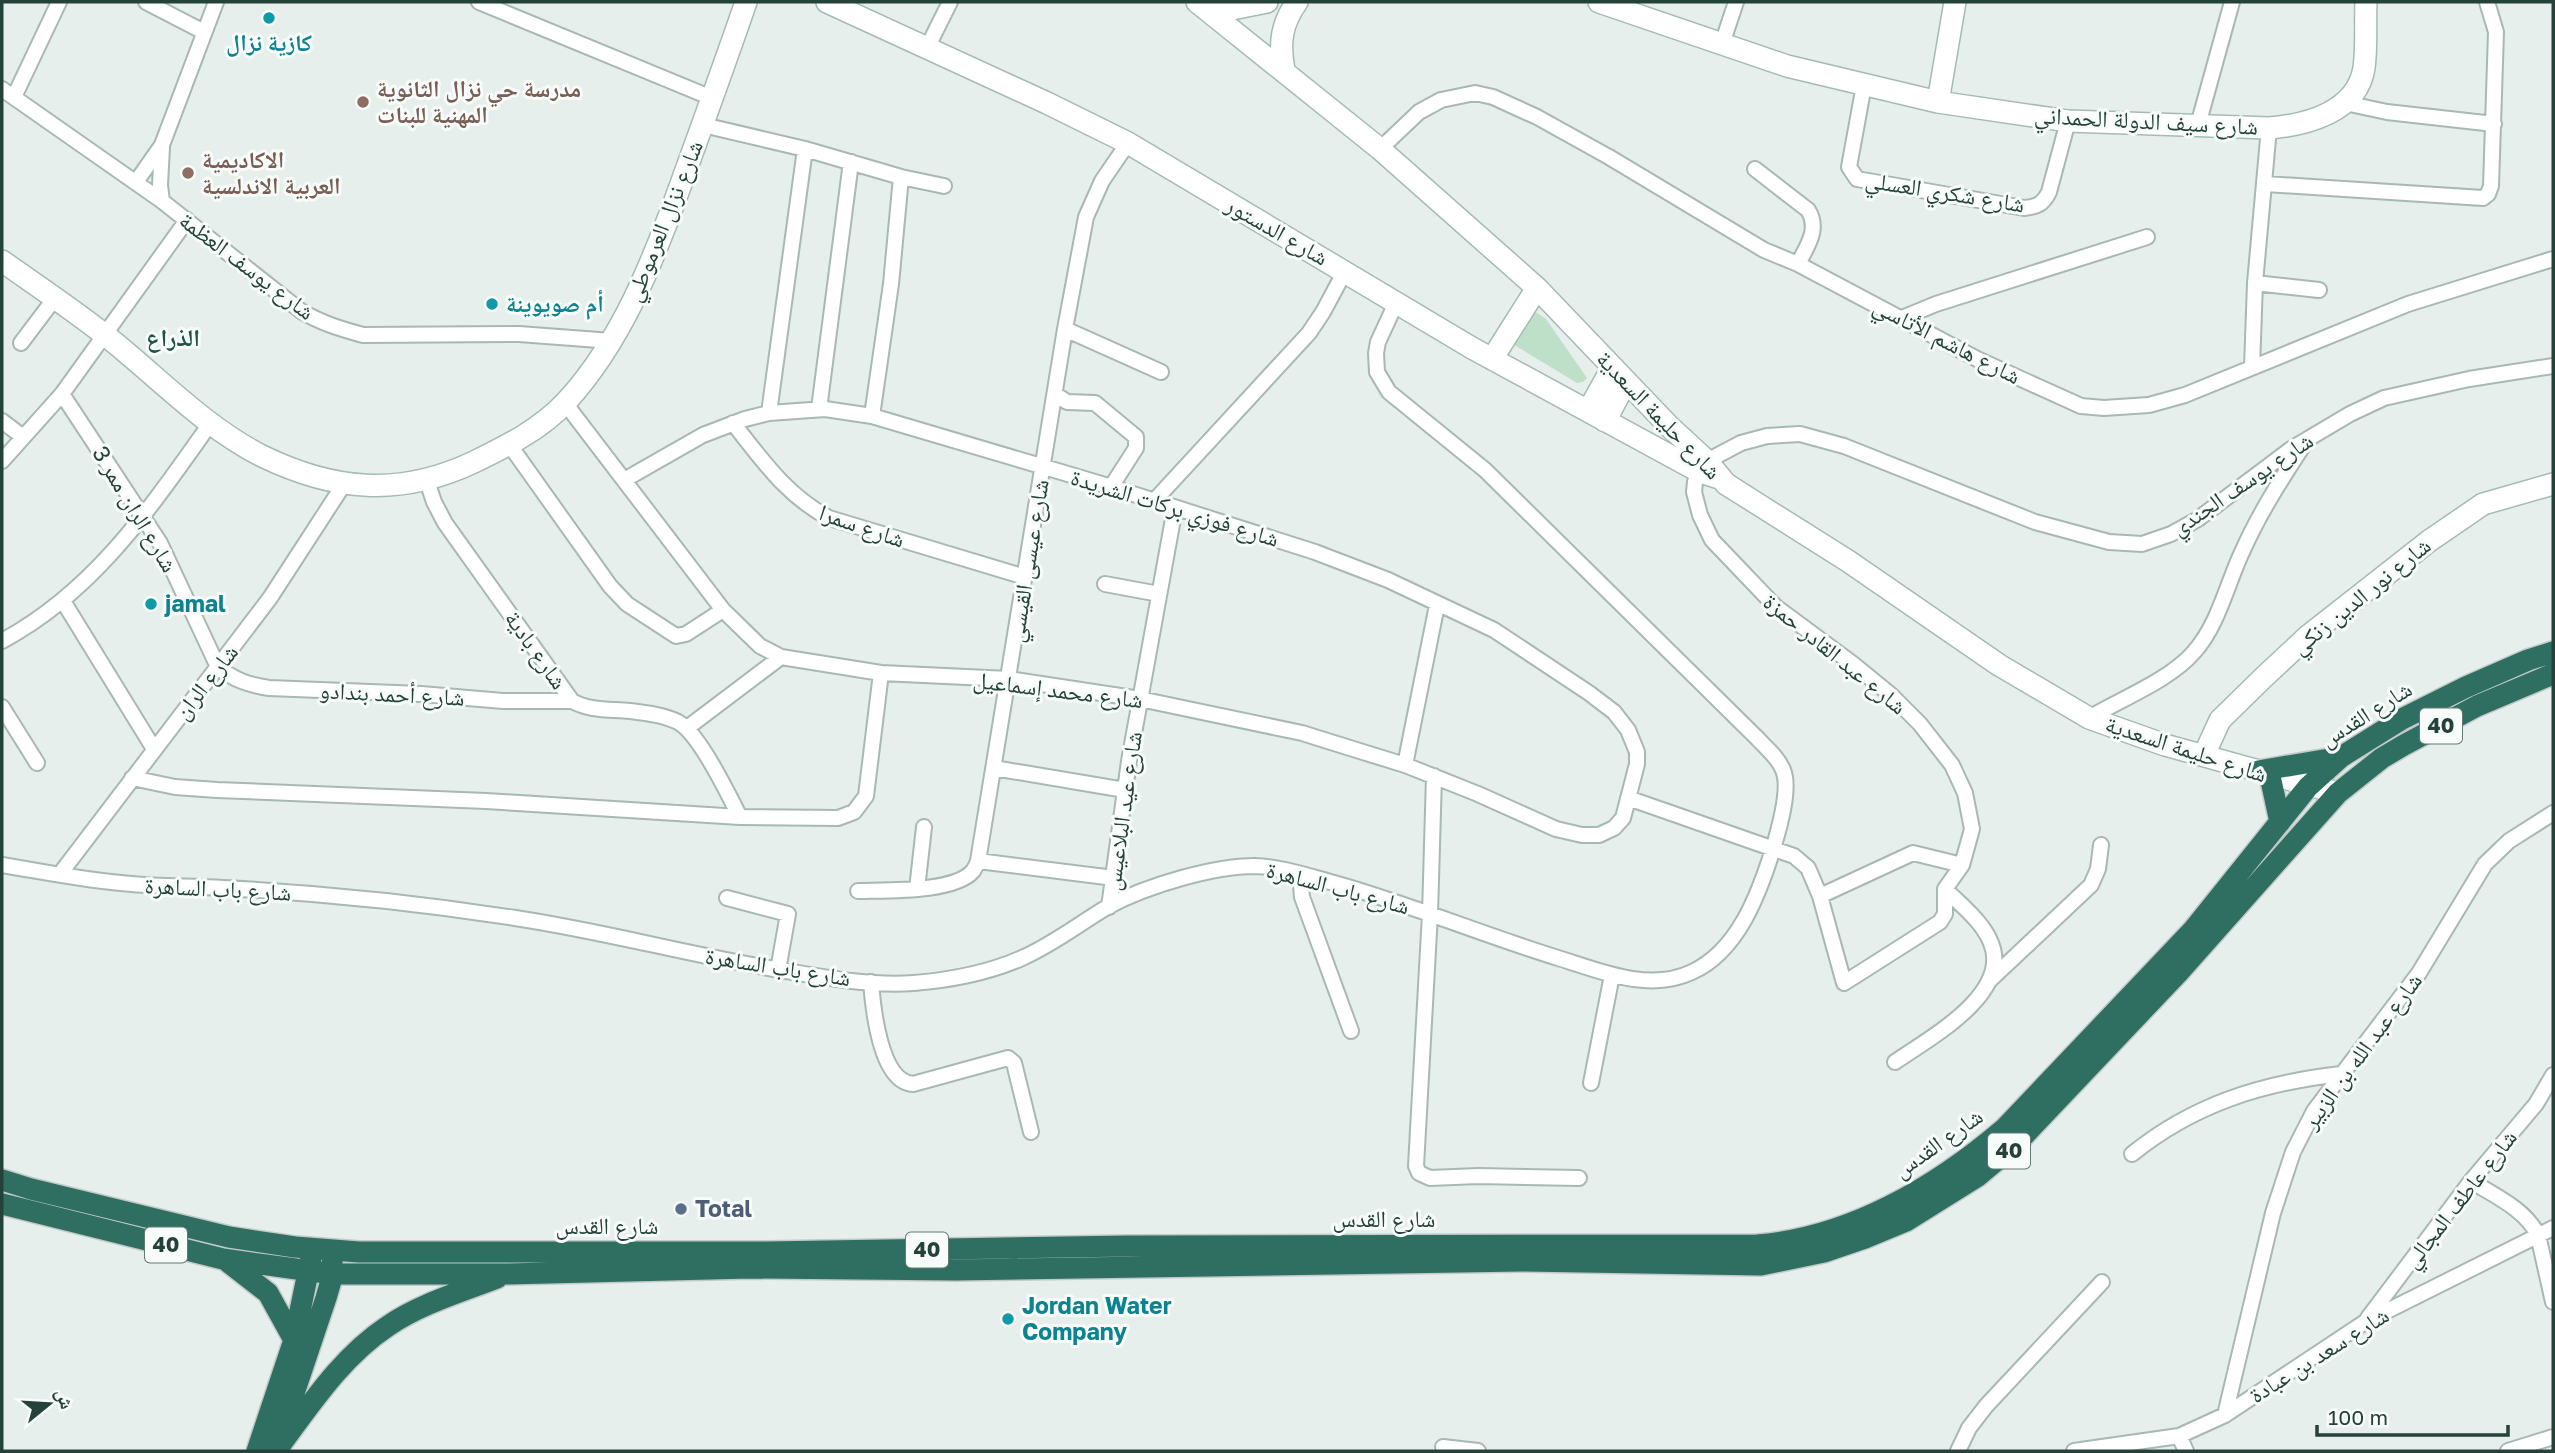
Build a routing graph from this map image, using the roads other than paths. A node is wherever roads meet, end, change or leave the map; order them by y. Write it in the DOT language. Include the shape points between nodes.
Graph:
graph roads {
  1 [pos="59,2"];
  2 [pos="145,2"];
  3 [pos="216,2"];
  4 [pos="479,2"];
  5 [pos="746,2"];
  6 [pos="827,2"];
  7 [pos="950,2"];
  8 [pos="1267,2"];
  9 [pos="1297,2"];
  10 [pos="1599,2"];
  11 [pos="1736,2"];
  12 [pos="1955,2"];
  13 [pos="2232,2"];
  14 [pos="2366,2"];
  15 [pos="2487,2"];
  16 [pos="1205,7"];
  17 [pos="204,32"];
  18 [pos="1722,44"];
  19 [pos="928,48"];
  20 [pos="1284,70"];
  21 [pos="1864,85"];
  22 [pos="8,93"];
  23 [pos="712,98"];
  24 [pos="1938,102"];
  25 [pos="2345,103"];
  26 [pos="2068,121"];
  27 [pos="2494,124"];
  28 [pos="703,125"];
  29 [pos="2198,125"];
  30 [pos="2269,128"];
  31 [pos="1128,143"];
  32 [pos="162,145"];
  33 [pos="805,149"];
  34 [pos="1380,149"];
  35 [pos="851,162"];
  36 [pos="1755,169"];
  37 [pos="901,177"];
  38 [pos="136,182"];
  39 [pos="2266,184"];
  40 [pos="944,186"];
  41 [pos="162,201"];
  42 [pos="187,220"];
  43 [pos="2147,236"];
  44 [pos="2553,259"];
  45 [pos="2,261"];
  46 [pos="1798,264"];
  47 [pos="1345,271"];
  48 [pos="2255,283"];
  49 [pos="1536,288"];
  50 [pos="2319,290"];
  51 [pos="54,298"];
  52 [pos="1396,303"];
  53 [pos="1902,318"];
  54 [pos="1065,329"];
  55 [pos="105,335"];
  56 [pos="612,341"];
  57 [pos="21,343"];
  58 [pos="1492,359"];
  59 [pos="2553,366"];
  60 [pos="2252,367"];
  61 [pos="1161,372"];
  62 [pos="1619,375"];
  63 [pos="62,394"];
  64 [pos="1055,394"];
  65 [pos="565,404"];
  66 [pos="820,409"];
  67 [pos="769,413"];
  68 [pos="872,416"];
  69 [pos="1597,416"];
  70 [pos="2,421"];
  71 [pos="733,423"];
  72 [pos="210,424"];
  73 [pos="23,437"];
  74 [pos="2308,439"];
  75 [pos="509,444"];
  76 [pos="2,461"];
  77 [pos="1043,467"];
  78 [pos="1708,470"];
  79 [pos="624,480"];
  80 [pos="427,481"];
  81 [pos="344,484"];
  82 [pos="2553,484"];
  83 [pos="1111,487"];
  84 [pos="1154,502"];
  85 [pos="1175,508"];
  86 [pos="144,516"];
  87 [pos="1025,577"];
  88 [pos="1105,584"];
  89 [pos="1159,593"];
  90 [pos="63,601"];
  91 [pos="1437,605"];
  92 [pos="723,610"];
  93 [pos="2,641"];
  94 [pos="2553,652"];
  95 [pos="781,657"];
  96 [pos="218,667"];
  97 [pos="881,673"];
  98 [pos="2553,674"];
  99 [pos="1009,679"];
  100 [pos="1140,699"];
  101 [pos="572,701"];
  102 [pos="2,707"];
  103 [pos="2089,718"];
  104 [pos="687,728"];
  105 [pos="154,749"];
  106 [pos="2204,755"];
  107 [pos="2341,757"];
  108 [pos="37,763"];
  109 [pos="1405,765"];
  110 [pos="994,768"];
  111 [pos="2264,774"];
  112 [pos="1434,776"];
  113 [pos="132,778"];
  114 [pos="2308,787"];
  115 [pos="1125,790"];
  116 [pos="2338,793"];
  117 [pos="1629,798"];
  118 [pos="2553,813"];
  119 [pos="740,817"];
  120 [pos="2280,822"];
  121 [pos="923,827"];
  122 [pos="2101,845"];
  123 [pos="1773,848"];
  124 [pos="978,861"];
  125 [pos="2,865"];
  126 [pos="1962,865"];
  127 [pos="60,874"];
  128 [pos="1300,874"];
  129 [pos="1114,878"];
  130 [pos="917,889"];
  131 [pos="1945,889"];
  132 [pos="858,891"];
  133 [pos="1820,896"];
  134 [pos="727,898"];
  135 [pos="1109,907"];
  136 [pos="1430,914"];
  137 [pos="778,970"];
  138 [pos="1612,975"];
  139 [pos="871,982"];
  140 [pos="1988,982"];
  141 [pos="1351,1031"];
  142 [pos="1895,1062"];
  143 [pos="2341,1074"];
  144 [pos="2553,1075"];
  145 [pos="1591,1083"];
  146 [pos="1031,1132"];
  147 [pos="2132,1154"];
  148 [pos="1579,1178"];
  149 [pos="2,1180"];
  150 [pos="2471,1181"];
  151 [pos="2,1205"];
  152 [pos="2553,1228"];
  153 [pos="2538,1235"];
  154 [pos="322,1249"];
  155 [pos="223,1259"];
  156 [pos="310,1273"];
  157 [pos="333,1274"];
  158 [pos="508,1274"];
  159 [pos="2102,1282"];
  160 [pos="2553,1302"];
  161 [pos="2365,1322"];
  162 [pos="293,1340"];
  163 [pos="2225,1415"];
  164 [pos="2179,1436"];
  165 [pos="2553,1437"];
  166 [pos="1443,1447"];
  167 [pos="257,1451"];
  168 [pos="275,1451"];
  169 [pos="1478,1451"];
  170 [pos="1958,1451"];
  171 [pos="2074,1451"];
  172 [pos="2186,1451"];
  173 [pos="2508,1451"];
  1 -- 22 [label="street"];
  2 -- 17 [label="street"];
  3 -- 17 [label="street"];
  4 -- 23 [label="street"];
  5 -- 23 [label="street, شارع نزال العرموطي"];
  6 -- 19 [label="street, شارع الدستور"];
  7 -- 19 [label="street"];
  8 -- 16 [label="street"];
  9 -- 20 [label="street" via="1284,23"];
  10 -- 18 [label="street, شارع سيف الدولة الحمداني"];
  11 -- 18 [label="street"];
  12 -- 24 [label="street"];
  13 -- 29 [label="street"];
  14 -- 25 [label="street" via="2364,67 2355,92"];
  15 -- 27 [label="street" via="2496,32"];
  16 -- 20 [label="street, شارع حليمة السعدية"];
  17 -- 32 [label="street"];
  18 -- 21 [label="street, شارع سيف الدولة الحمداني"];
  19 -- 31 [label="street, شارع الدستور"];
  20 -- 34 [label="street, شارع حليمة السعدية"];
  21 -- 24 [label="street, شارع سيف الدولة الحمداني"];
  21 -- 26 [label="street, شارع شكري العسلي" via="1849,167 1857,179 2036,207 2049,192"];
  22 -- 38 [label="street, شارع يوسف العظمة"];
  23 -- 28 [label="street, شارع نزال العرموطي"];
  24 -- 26 [label="street, شارع سيف الدولة الحمداني"];
  25 -- 27 [label="street"];
  25 -- 30 [label="street, شارع سيف الدولة الحمداني" via="2313,120"];
  26 -- 29 [label="street, شارع سيف الدولة الحمداني"];
  27 -- 39 [label="street" via="2491,186 2483,198"];
  28 -- 33 [label="street"];
  28 -- 56 [label="street, شارع نزال العرموطي" via="654,258"];
  29 -- 30 [label="street, شارع سيف الدولة الحمداني"];
  30 -- 39 [label="street"];
  31 -- 47 [label="street, شارع الدستور"];
  31 -- 54 [label="street, شارع عيسى القيسي" via="1101,181 1086,218"];
  32 -- 38 [label="street"];
  32 -- 41 [label="street"];
  33 -- 35 [label="street"];
  33 -- 67 [label="street"];
  34 -- 46 [label="street, شارع هاشم الأتاسي" via="1419,112 1441,100 1475,93 1493,97 1537,117 1734,233"];
  34 -- 49 [label="street, شارع حليمة السعدية"];
  35 -- 37 [label="street"];
  35 -- 66 [label="street"];
  36 -- 46 [label="street" via="1812,217 1812,234"];
  37 -- 40 [label="street"];
  37 -- 68 [label="street"];
  38 -- 41 [label="street, شارع يوسف العظمة"];
  39 -- 48 [label="street"];
  41 -- 42 [label="street, شارع يوسف العظمة"];
  42 -- 55 [label="street"];
  42 -- 56 [label="street, شارع يوسف العظمة" via="302,311 338,329 363,335 519,334"];
  43 -- 53 [label="street"];
  44 -- 60 [label="street, شارع هاشم الأتاسي" via="2408,304"];
  45 -- 51 [label="street, شارع نزال العرموطي"];
  46 -- 53 [label="street, شارع هاشم الأتاسي"];
  47 -- 52 [label="street, شارع الدستور"];
  47 -- 84 [label="street" via="1309,333"];
  48 -- 50 [label="street"];
  48 -- 60 [label="street"];
  49 -- 58 [label="street"];
  49 -- 62 [label="street, شارع حليمة السعدية"];
  51 -- 55 [label="street, شارع نزال العرموطي"];
  51 -- 57 [label="street"];
  52 -- 58 [label="street, شارع الدستور"];
  52 -- 123 [label="street, شارع باب الساهرة" via="1376,353 1382,383 1494,478 1778,760 1786,782"];
  53 -- 60 [label="street, شارع هاشم الأتاسي" via="1977,359 2081,406 2149,405"];
  54 -- 61 [label="street"];
  54 -- 64 [label="street, شارع عيسى القيسي"];
  55 -- 63 [label="street"];
  55 -- 72 [label="street, شارع نزال العرموطي"];
  56 -- 65 [label="street, شارع نزال العرموطي"];
  58 -- 69 [label="street, شارع الدستور"];
  59 -- 74 [label="street, شارع يوسف الجندي" via="2384,398"];
  62 -- 69 [label="street"];
  62 -- 78 [label="street, شارع حليمة السعدية"];
  63 -- 73 [label="street"];
  63 -- 86 [label="street, شارع الران ممر 3"];
  64 -- 77 [label="street, شارع عيسى القيسي"];
  64 -- 83 [label="street" via="1067,402 1095,403 1136,437 1136,447"];
  65 -- 75 [label="street, شارع نزال العرموطي"];
  65 -- 79 [label="street, شارع محمد إسماعيل"];
  66 -- 67 [label="street, شارع فوزي بركات الشريدة"];
  66 -- 68 [label="street, شارع فوزي بركات الشريدة"];
  67 -- 71 [label="street, شارع فوزي بركات الشريدة"];
  68 -- 77 [label="street, شارع فوزي بركات الشريدة"];
  69 -- 78 [label="street, شارع الدستور"];
  70 -- 73 [label="street"];
  71 -- 79 [label="street, شارع فوزي بركات الشريدة"];
  71 -- 87 [label="street, شارع سمرا" via="777,479 829,518"];
  72 -- 81 [label="street, شارع نزال العرموطي" via="303,474"];
  72 -- 86 [label="street"];
  73 -- 76 [label="street"];
  74 -- 78 [label="street, شارع يوسف الجندي" via="2198,519 2156,541 2134,544 2035,522 1844,446 1800,434 1741,443"];
  74 -- 103 [label="street" via="2271,494 2194,653"];
  75 -- 80 [label="street, شارع نزال العرموطي"];
  75 -- 92 [label="street" via="627,604 676,636"];
  77 -- 83 [label="street, شارع فوزي بركات الشريدة"];
  77 -- 87 [label="street, شارع عيسى القيسي"];
  78 -- 103 [label="street, شارع حليمة السعدية" via="1999,665"];
  78 -- 126 [label="street, شارع عبد القادر حمزة" via="1695,482 1696,503 1712,540 1776,607 1891,695 1952,765 1965,793 1972,829"];
  79 -- 92 [label="street, شارع محمد إسماعيل"];
  80 -- 81 [label="street, شارع نزال العرموطي"];
  80 -- 101 [label="street, شارع بادية" via="445,523"];
  81 -- 96 [label="street, شارع الران" via="270,598"];
  82 -- 106 [label="street, شارع نور الدين زنكي" via="2483,504 2430,541 2308,636 2255,685 2220,720"];
  83 -- 84 [label="street, شارع فوزي بركات الشريدة"];
  84 -- 85 [label="street, شارع فوزي بركات الشريدة"];
  85 -- 89 [label="street, شارع عيد البلاعيس"];
  85 -- 91 [label="street, شارع فوزي بركات الشريدة" via="1315,552"];
  86 -- 90 [label="street" via="91,577"];
  86 -- 96 [label="street, شارع الران ممر 3"];
  87 -- 99 [label="street, شارع عيسى القيسي"];
  88 -- 89 [label="street"];
  89 -- 100 [label="street, شارع عيد البلاعيس"];
  90 -- 93 [label="street"];
  90 -- 105 [label="street"];
  91 -- 109 [label="street"];
  91 -- 117 [label="street, شارع فوزي بركات الشريدة" via="1514,641 1614,712 1637,752"];
  92 -- 95 [label="street, شارع محمد إسماعيل" via="760,646"];
  94 -- 107 [label="highway, شارع القدس / 40" via="2466,687"];
  95 -- 97 [label="street, شارع محمد إسماعيل"];
  95 -- 104 [label="street"];
  96 -- 101 [label="street, شارع أحمد بندادو" via="239,681 269,688"];
  96 -- 105 [label="street, شارع الران"];
  97 -- 99 [label="street, شارع محمد إسماعيل"];
  97 -- 119 [label="street" via="866,796 854,813 838,818"];
  98 -- 116 [label="highway, شارع القدس / 40" via="2477,706 2404,745"];
  99 -- 100 [label="street, شارع محمد إسماعيل"];
  99 -- 110 [label="street, شارع عيسى القيسي"];
  100 -- 109 [label="street, شارع محمد إسماعيل" via="1302,733"];
  100 -- 115 [label="street, شارع عيد البلاعيس"];
  101 -- 104 [label="street, شارع بادية" via="583,708 662,716"];
  102 -- 108 [label="street"];
  103 -- 106 [label="street, شارع حليمة السعدية"];
  104 -- 119 [label="street"];
  105 -- 113 [label="street, شارع الران"];
  106 -- 111 [label="street, شارع حليمة السعدية"];
  107 -- 111 [label="highway"];
  107 -- 114 [label="highway, شارع القدس / 40"];
  109 -- 112 [label="street, شارع محمد إسماعيل"];
  110 -- 115 [label="street"];
  110 -- 124 [label="street, شارع عيسى القيسي"];
  111 -- 114 [label="street, شارع حليمة السعدية"];
  111 -- 120 [label="highway"];
  112 -- 117 [label="street, شارع محمد إسماعيل" via="1556,829 1582,835 1599,835 1614,828 1623,818"];
  112 -- 136 [label="street"];
  113 -- 119 [label="street" via="217,790"];
  113 -- 127 [label="street, شارع الران"];
  114 -- 116 [label="street, شارع حليمة السعدية"];
  114 -- 120 [label="highway, شارع القدس / 40"];
  115 -- 129 [label="street, شارع عيد البلاعيس"];
  116 -- 158 [label="highway, شارع القدس / 40" via="2179,972 2015,1145 1952,1194 1906,1221 1824,1252 1761,1265 1522,1261"];
  117 -- 123 [label="street"];
  118 -- 143 [label="street, شارع عبد الله بن الزبير" via="2509,841 2485,864 2419,973"];
  120 -- 154 [label="highway, شارع القدس / 40" via="2193,930 2005,1128 1972,1156 1892,1206 1795,1240 1757,1245 753,1252"];
  121 -- 130 [label="street"];
  122 -- 140 [label="street" via="2091,885"];
  123 -- 133 [label="street" via="1806,865"];
  123 -- 138 [label="street, شارع باب الساهرة" via="1747,914 1711,961 1670,979 1648,981"];
  124 -- 129 [label="street"];
  124 -- 130 [label="street" via="973,872 954,883"];
  125 -- 127 [label="street, شارع باب الساهرة"];
  126 -- 131 [label="street, شارع عبد القادر حمزة"];
  126 -- 133 [label="street" via="1913,853"];
  127 -- 137 [label="street, شارع باب الساهرة" via="129,884 289,892 444,908 541,922"];
  128 -- 135 [label="street, شارع باب الساهرة" via="1263,866 1233,868 1168,883"];
  128 -- 136 [label="street, شارع باب الساهرة"];
  128 -- 141 [label="street" via="1302,897"];
  129 -- 135 [label="street, شارع عيد البلاعيس"];
  130 -- 132 [label="street"];
  131 -- 133 [label="street" via="1945,914 1940,922 1844,983"];
  131 -- 140 [label="street" via="1991,943 1994,960"];
  134 -- 137 [label="street" via="788,914"];
  135 -- 139 [label="street, شارع باب الساهرة" via="1046,946 982,972 910,983"];
  136 -- 138 [label="street, شارع باب الساهرة"];
  136 -- 148 [label="street" via="1416,1155 1419,1174 1430,1178"];
  137 -- 139 [label="street, شارع باب الساهرة"];
  138 -- 145 [label="street"];
  139 -- 146 [label="street" via="874,1019 896,1077 913,1084 1012,1060"];
  140 -- 142 [label="street" via="1972,1006"];
  143 -- 147 [label="street" via="2242,1094 2180,1121"];
  143 -- 163 [label="street, شارع عبد الله بن الزبير" via="2302,1132 2280,1187"];
  144 -- 150 [label="street, شارع عاطف المجالي" via="2536,1104"];
  149 -- 154 [label="highway, شارع القدس / 40" via="229,1237"];
  150 -- 153 [label="street" via="2522,1213"];
  150 -- 161 [label="street, شارع عاطف المجالي"];
  151 -- 155 [label="highway, شارع القدس / 40"];
  152 -- 153 [label="street, شارع سعد بن عبادة"];
  153 -- 160 [label="street"];
  153 -- 161 [label="street, شارع سعد بن عبادة"];
  154 -- 156 [label="highway"];
  154 -- 157 [label="highway"];
  155 -- 156 [label="highway, شارع القدس / 40"];
  155 -- 162 [label="highway" via="268,1293"];
  156 -- 157 [label="highway, شارع القدس / 40"];
  156 -- 162 [label="highway"];
  157 -- 158 [label="highway, شارع القدس / 40"];
  157 -- 168 [label="highway"];
  158 -- 168 [label="highway" via="388,1326 324,1386"];
  159 -- 170 [label="street" via="1986,1406"];
  161 -- 163 [label="street, شارع سعد بن عبادة"];
  162 -- 167 [label="highway"];
  163 -- 164 [label="street, شارع سعد بن عبادة"];
  164 -- 171 [label="street, شارع سعد بن عبادة"];
  164 -- 172 [label="street"];
  165 -- 173 [label="street"];
  166 -- 169 [label="street"];
}
